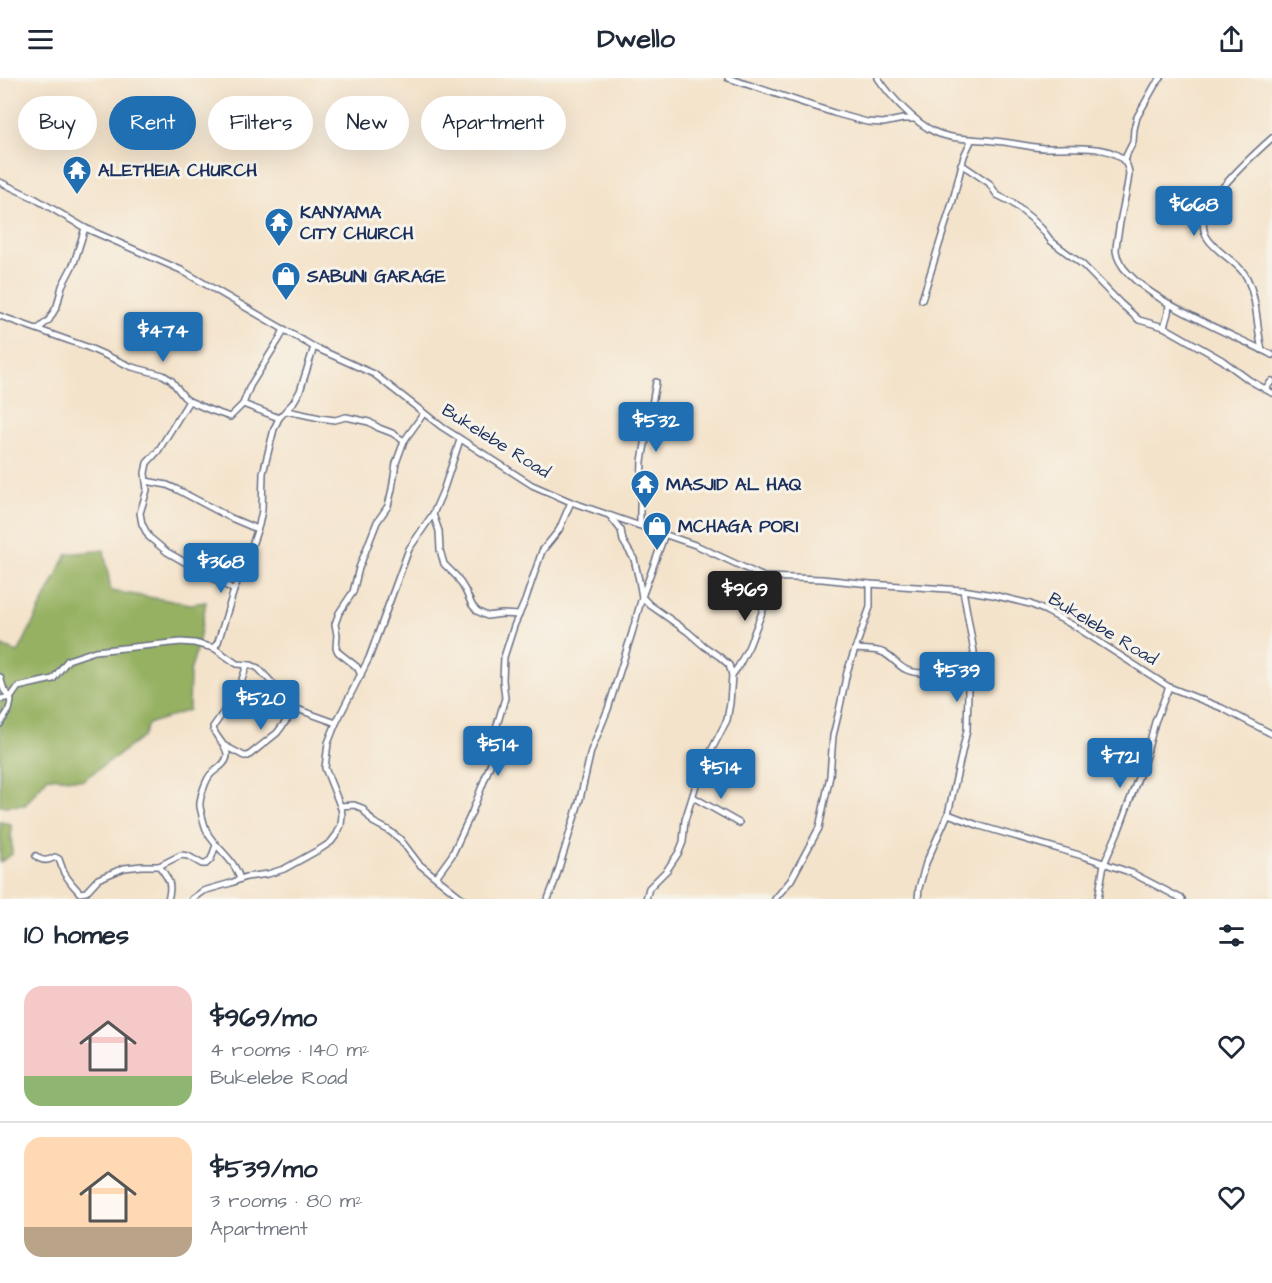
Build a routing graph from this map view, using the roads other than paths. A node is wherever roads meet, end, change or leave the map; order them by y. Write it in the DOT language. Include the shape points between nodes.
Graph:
graph roads {
  1 [pos="728,78"];
  2 [pos="878,78"];
  3 [pos="1161,78"];
  4 [pos="915,119"];
  5 [pos="1272,138"];
  6 [pos="972,139"];
  7 [pos="1124,160"];
  8 [pos="961,164"];
  9 [pos="0,182"];
  10 [pos="85,228"];
  11 [pos="922,300"];
  12 [pos="1169,304"];
  13 [pos="0,316"];
  14 [pos="1164,327"];
  15 [pos="38,329"];
  16 [pos="284,329"];
  17 [pos="314,347"];
  18 [pos="1262,350"];
  19 [pos="1272,355"];
  20 [pos="1272,381"];
  21 [pos="656,382"];
  22 [pos="1265,389"];
  23 [pos="1272,393"];
  24 [pos="189,401"];
  25 [pos="243,404"];
  26 [pos="287,411"];
  27 [pos="424,413"];
  28 [pos="279,418"];
  29 [pos="460,440"];
  30 [pos="404,441"];
  31 [pos="146,481"];
  32 [pos="571,502"];
  33 [pos="433,514"];
  34 [pos="609,515"];
  35 [pos="640,525"];
  36 [pos="257,529"];
  37 [pos="665,534"];
  38 [pos="771,578"];
  39 [pos="870,584"];
  40 [pos="234,590"];
  41 [pos="963,590"];
  42 [pos="642,597"];
  43 [pos="519,615"];
  44 [pos="214,648"];
  45 [pos="855,649"];
  46 [pos="973,659"];
  47 [pos="247,665"];
  48 [pos="362,675"];
  49 [pos="732,675"];
  50 [pos="0,677"];
  51 [pos="1169,687"];
  52 [pos="10,697"];
  53 [pos="0,699"];
  54 [pos="296,708"];
  55 [pos="336,723"];
  56 [pos="0,724"];
  57 [pos="1272,734"];
  58 [pos="223,745"];
  59 [pos="693,797"];
  60 [pos="340,806"];
  61 [pos="948,814"];
  62 [pos="739,823"];
  63 [pos="216,845"];
  64 [pos="36,856"];
  65 [pos="1104,864"];
  66 [pos="159,866"];
  67 [pos="436,877"];
  68 [pos="240,879"];
  69 [pos="168,899"];
  70 [pos="192,899"];
  71 [pos="463,899"];
  72 [pos="548,899"];
  73 [pos="646,899"];
  74 [pos="775,899"];
  75 [pos="918,899"];
  76 [pos="1098,899"];
  77 [pos="1182,899"];
  1 -- 4 [label="street" via="867,122"];
  2 -- 4 [label="street"];
  3 -- 7 [label="street" via="1137,117 1134,139"];
  4 -- 6 [label="street" via="935,132"];
  5 -- 18 [label="street" via="1218,193 1203,225 1210,241 1246,275 1256,306"];
  6 -- 7 [label="street" via="1043,148 1090,147"];
  6 -- 8 [label="street"];
  7 -- 12 [label="street" via="1129,174 1116,252 1132,276"];
  8 -- 11 [label="street"];
  8 -- 14 [label="street" via="1030,218 1142,322"];
  9 -- 10 [label="street, Bukelebe Road"];
  10 -- 15 [label="street" via="57,306"];
  10 -- 16 [label="street, Bukelebe Road" via="181,270"];
  12 -- 14 [label="street"];
  12 -- 18 [label="street"];
  13 -- 15 [label="street"];
  14 -- 22 [label="street"];
  15 -- 24 [label="street" via="132,368 163,375"];
  16 -- 17 [label="street, Bukelebe Road"];
  16 -- 25 [label="street"];
  17 -- 26 [label="street" via="300,391"];
  17 -- 27 [label="street, Bukelebe Road" via="374,374"];
  18 -- 19 [label="street"];
  20 -- 22 [label="street"];
  21 -- 35 [label="street" via="642,461"];
  22 -- 23 [label="street"];
  24 -- 25 [label="street" via="230,417"];
  24 -- 31 [label="street" via="158,451 148,460"];
  25 -- 28 [label="street"];
  26 -- 28 [label="street"];
  26 -- 30 [label="street" via="369,422"];
  27 -- 29 [label="street, Bukelebe Road"];
  27 -- 30 [label="street"];
  28 -- 36 [label="street" via="263,473"];
  29 -- 32 [label="street, Bukelebe Road" via="532,485"];
  29 -- 33 [label="street"];
  30 -- 48 [label="street" via="388,506 377,522 351,595 335,624 338,652"];
  31 -- 36 [label="street" via="167,485"];
  31 -- 40 [label="street" via="140,513 149,537 167,552"];
  32 -- 34 [label="street, Bukelebe Road"];
  32 -- 43 [label="street" via="559,530 542,551"];
  33 -- 43 [label="street" via="444,564 457,577 477,611 487,616"];
  33 -- 48 [label="street" via="407,554"];
  34 -- 35 [label="street, Bukelebe Road"];
  34 -- 42 [label="street" via="620,528 634,559"];
  35 -- 37 [label="street, Bukelebe Road"];
  36 -- 40 [label="street"];
  37 -- 38 [label="street, Bukelebe Road"];
  37 -- 42 [label="street"];
  38 -- 39 [label="street, Bukelebe Road"];
  38 -- 49 [label="street" via="747,651"];
  39 -- 41 [label="street, Bukelebe Road"];
  39 -- 45 [label="street" via="870,607"];
  40 -- 44 [label="street"];
  41 -- 46 [label="street"];
  41 -- 51 [label="street, Bukelebe Road" via="1016,600 1046,611"];
  42 -- 49 [label="street" via="720,657 729,665"];
  42 -- 72 [label="street" via="608,709 591,750 580,799"];
  43 -- 67 [label="street" via="503,659 505,698 495,732 494,755 452,855"];
  44 -- 47 [label="street" via="237,664"];
  44 -- 52 [label="street" via="181,642 107,648 68,660 53,679 18,687"];
  45 -- 46 [label="street" via="884,653 914,673"];
  45 -- 74 [label="street" via="838,711 819,828 791,880"];
  46 -- 61 [label="street" via="967,730"];
  47 -- 54 [label="street" via="258,668"];
  47 -- 58 [label="street" via="234,697 213,727"];
  48 -- 55 [label="street"];
  49 -- 59 [label="street" via="727,720"];
  50 -- 52 [label="street"];
  51 -- 57 [label="street, Bukelebe Road"];
  51 -- 65 [label="street"];
  52 -- 53 [label="street"];
  52 -- 56 [label="street" via="10,706"];
  54 -- 55 [label="street"];
  54 -- 58 [label="street" via="277,733 248,756"];
  55 -- 60 [label="street" via="324,765"];
  58 -- 63 [label="street" via="226,758 207,779 200,802 207,831"];
  59 -- 62 [label="street"];
  59 -- 73 [label="street" via="679,852 668,870 649,888"];
  60 -- 67 [label="street" via="362,808 373,822 394,833 415,861"];
  60 -- 68 [label="street" via="341,825 334,839 322,848 285,869"];
  61 -- 65 [label="street"];
  61 -- 75 [label="street" via="926,863"];
  63 -- 66 [label="street" via="206,864 181,855"];
  63 -- 68 [label="street" via="234,865"];
  64 -- 66 [label="street" via="46,860 58,858 80,893 98,879 124,868"];
  65 -- 76 [label="street"];
  65 -- 77 [label="street" via="1132,873"];
  66 -- 69 [label="street" via="170,884"];
  67 -- 71 [label="street"];
  68 -- 70 [label="street" via="203,891"];
}
